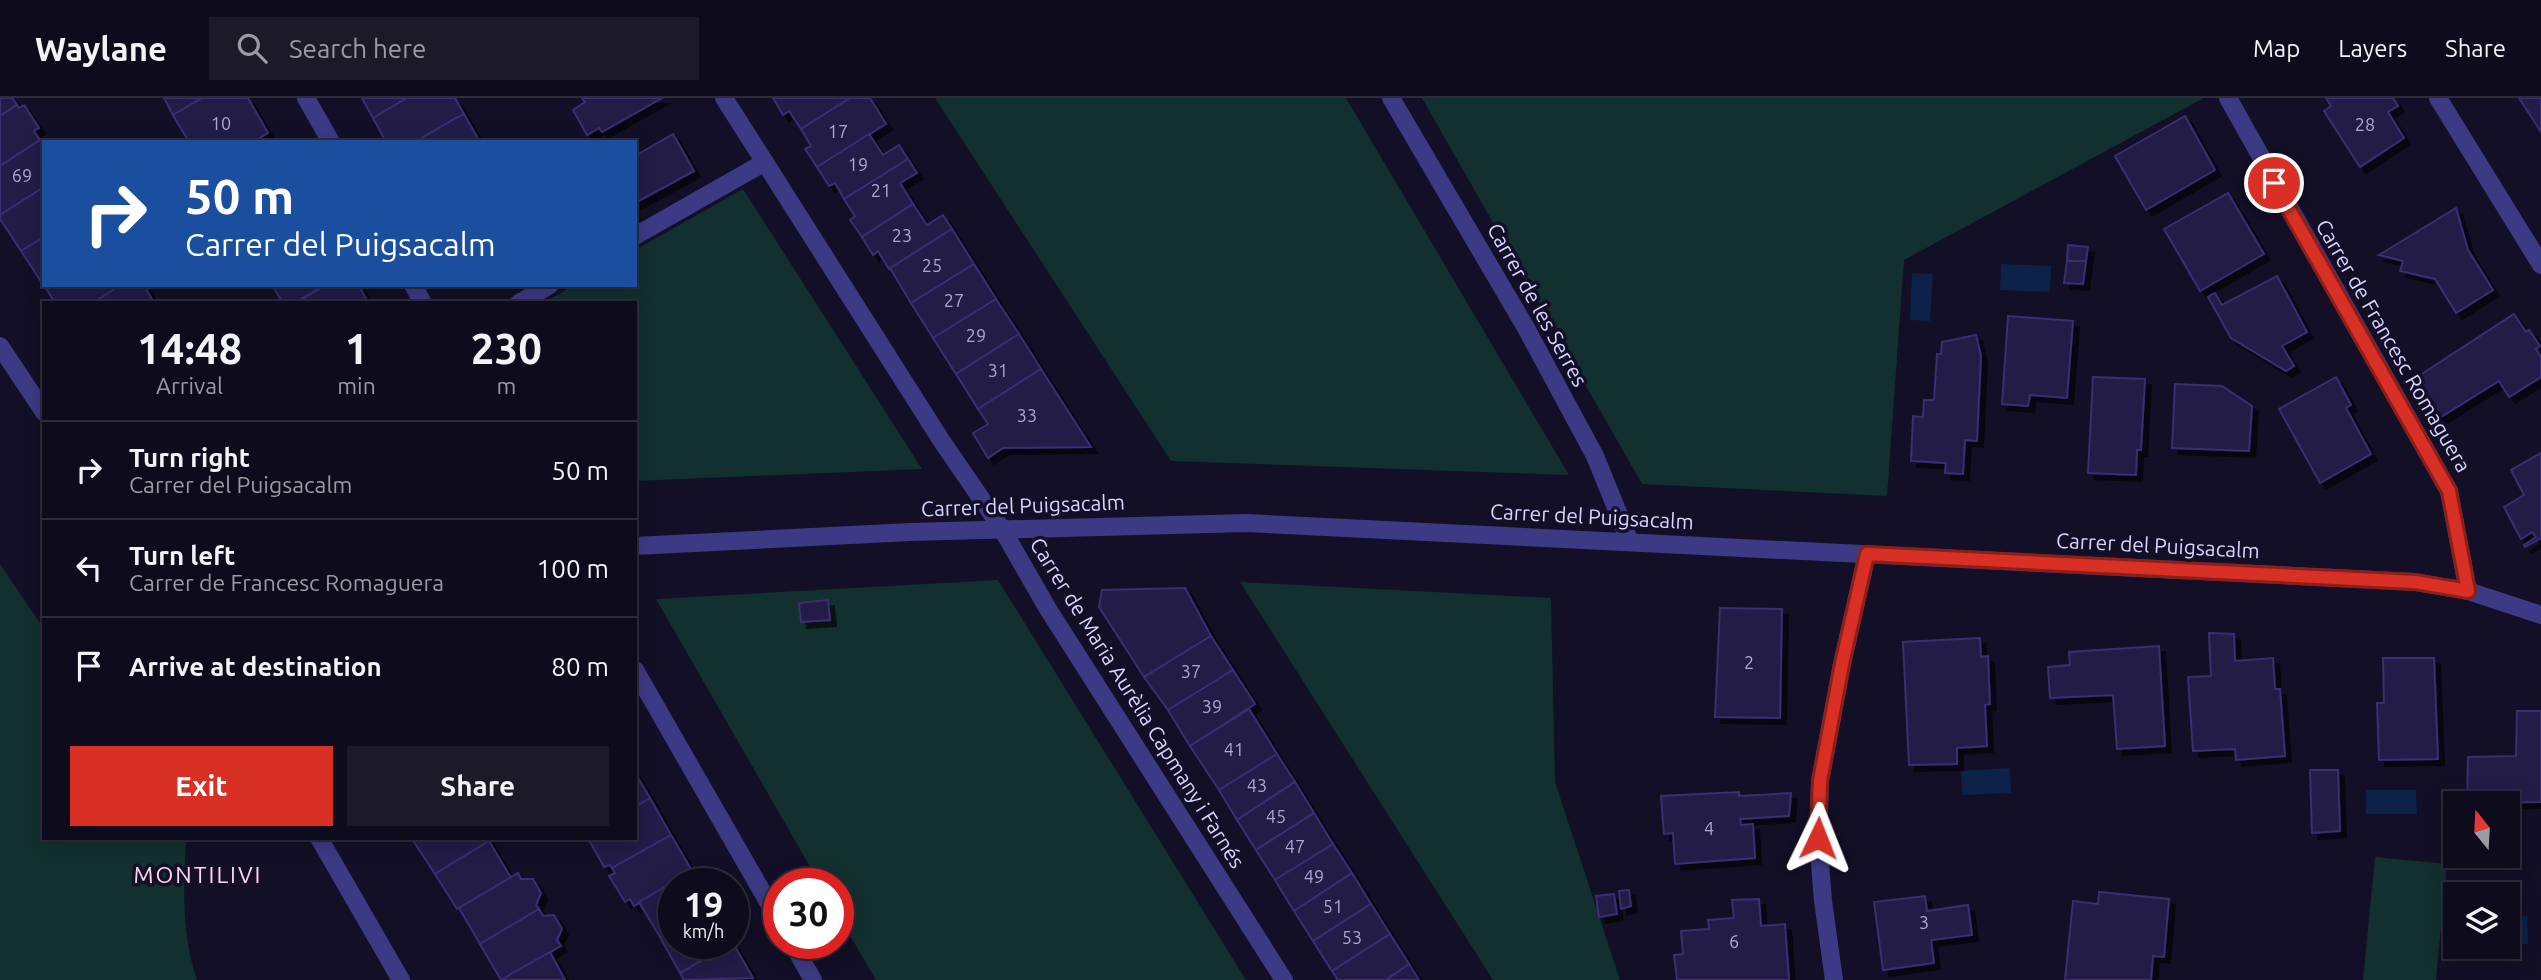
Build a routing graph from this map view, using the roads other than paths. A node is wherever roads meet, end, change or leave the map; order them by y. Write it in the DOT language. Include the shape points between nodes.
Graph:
graph roads {
  1 [pos="306,98"];
  2 [pos="724,98"];
  3 [pos="1391,98"];
  4 [pos="2228,98"];
  5 [pos="2438,98"];
  6 [pos="330,140"];
  7 [pos="765,162"];
  8 [pos="637,235"];
  9 [pos="2541,265"];
  10 [pos="547,287"];
  11 [pos="522,301"];
  12 [pos="0,346"];
  13 [pos="42,409"];
  14 [pos="1002,529"];
  15 [pos="1630,542"];
  16 [pos="637,545"];
  17 [pos="1867,554"];
  18 [pos="2468,591"];
  19 [pos="2541,615"];
  20 [pos="637,673"];
  21 [pos="320,840"];
  22 [pos="763,893"];
  23 [pos="801,959"];
  24 [pos="401,980"];
  25 [pos="813,980"];
  26 [pos="1284,980"];
  27 [pos="1834,980"];
  1 -- 6 [label="street"];
  2 -- 7 [label="street, Carrer de Maria Aurèlia Capmany i Farnés"];
  3 -- 15 [label="street, Carrer de les Serres" via="1595,456"];
  4 -- 18 [label="street, Carrer de Francesc Romaguera" via="2449,491"];
  5 -- 9 [label="street"];
  7 -- 8 [label="street"];
  7 -- 14 [label="street, Carrer de Maria Aurèlia Capmany i Farnés"];
  10 -- 11 [label="street"];
  12 -- 13 [label="street"];
  14 -- 15 [label="street, Carrer del Puigsacalm" via="1247,523"];
  14 -- 16 [label="street, Carrer del Puigsacalm"];
  14 -- 26 [label="street, Carrer de Maria Aurèlia Capmany i Farnés"];
  15 -- 17 [label="street, Carrer del Puigsacalm"];
  17 -- 18 [label="street, Carrer del Puigsacalm" via="2415,582"];
  17 -- 27 [label="street" via="1820,781 1818,838"];
  18 -- 19 [label="street, Carrer del Puigsacalm"];
  20 -- 22 [label="street"];
  21 -- 24 [label="street"];
  23 -- 25 [label="street"];
}
